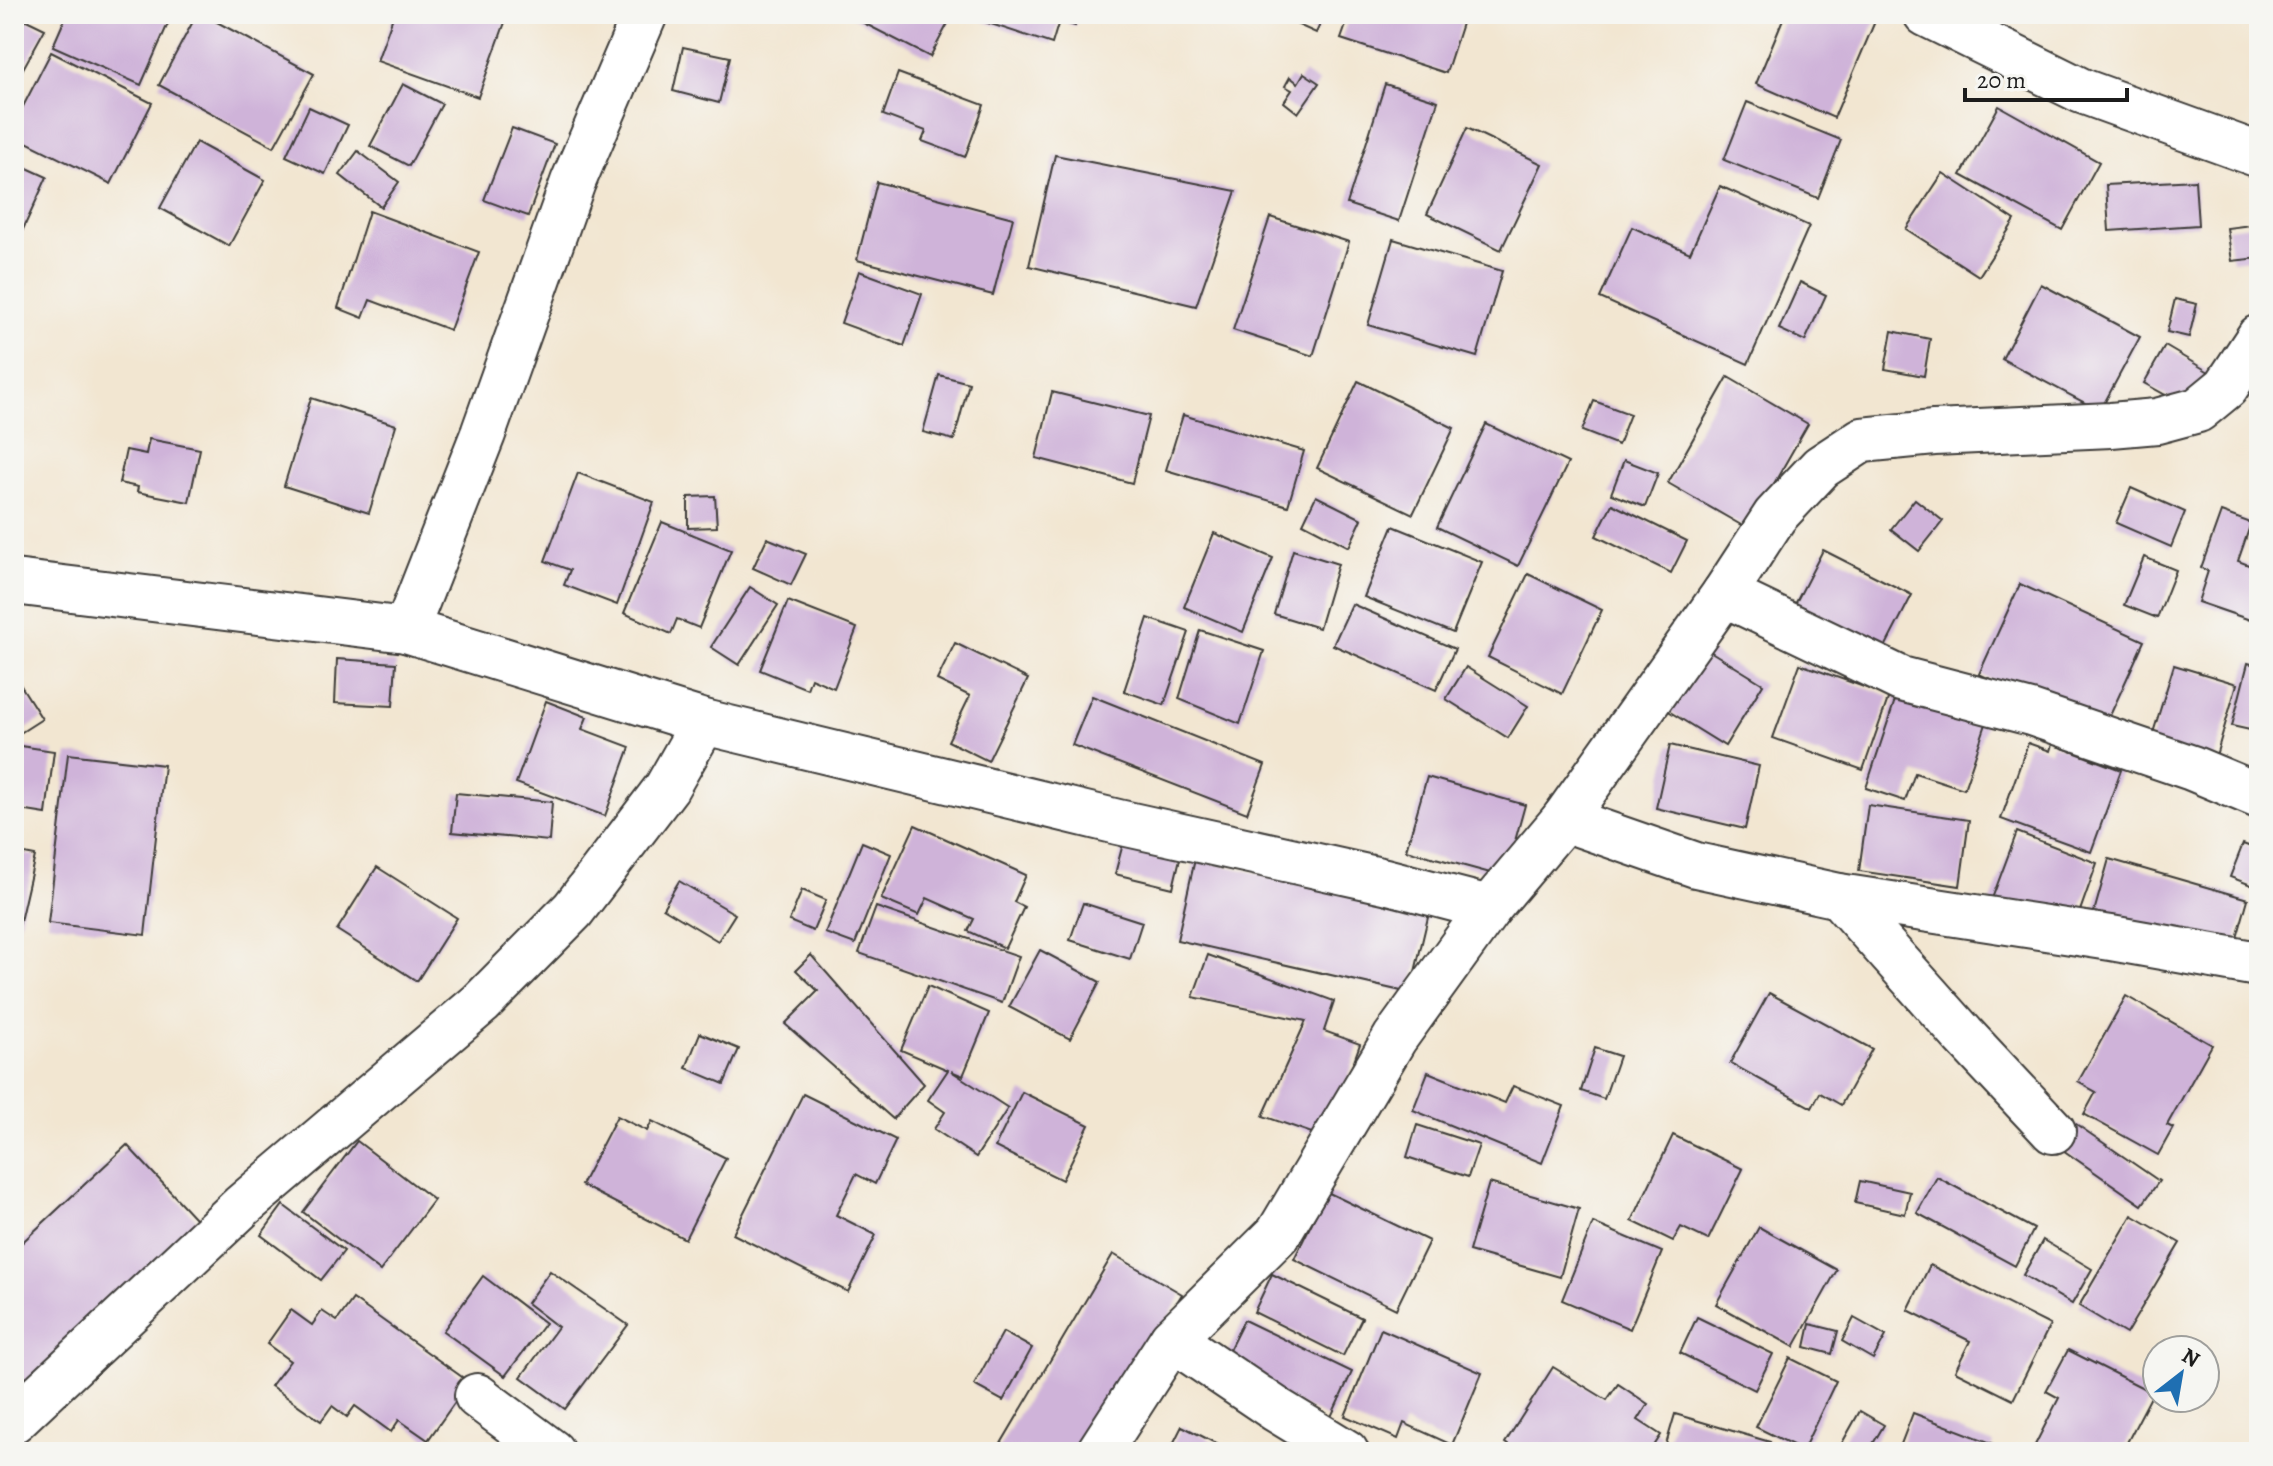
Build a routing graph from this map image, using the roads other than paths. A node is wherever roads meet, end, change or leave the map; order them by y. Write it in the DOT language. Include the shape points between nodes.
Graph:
graph roads {
  1 [pos="645,14"];
  2 [pos="1926,14"];
  3 [pos="2259,155"];
  4 [pos="2259,337"];
  5 [pos="14,582"];
  6 [pos="1724,594"];
  7 [pos="406,630"];
  8 [pos="704,722"];
  9 [pos="2259,796"];
  10 [pos="1564,819"];
  11 [pos="1839,896"];
  12 [pos="1489,908"];
  13 [pos="2258,964"];
  14 [pos="2053,1131"];
  15 [pos="1172,1339"];
  16 [pos="477,1396"];
  17 [pos="14,1420"];
  18 [pos="552,1452"];
  19 [pos="1099,1452"];
  20 [pos="1346,1452"];
  1 -- 7 [label="street" via="573,182"];
  2 -- 3 [label="street" via="2082,91"];
  4 -- 6 [label="street" via="2226,387 2185,414 2111,425 1862,440 1821,467 1775,516"];
  5 -- 7 [label="street"];
  6 -- 9 [label="street" via="1901,679 2031,713"];
  6 -- 10 [label="street"];
  7 -- 8 [label="street"];
  8 -- 12 [label="street"];
  8 -- 17 [label="street" via="667,787 573,910 481,1003 242,1206"];
  10 -- 11 [label="street" via="1696,865"];
  10 -- 12 [label="street"];
  11 -- 13 [label="street"];
  11 -- 14 [label="street"];
  12 -- 15 [label="street" via="1395,1038 1278,1234"];
  15 -- 19 [label="street"];
  15 -- 20 [label="street"];
  16 -- 18 [label="street"];
}
